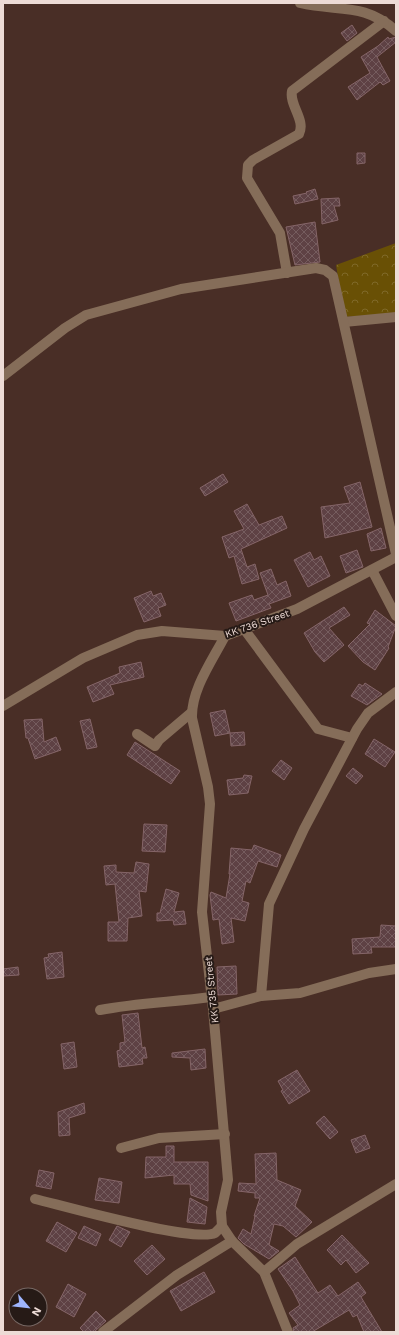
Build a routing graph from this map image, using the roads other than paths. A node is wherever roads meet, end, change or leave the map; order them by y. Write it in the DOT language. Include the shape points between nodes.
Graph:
graph roads {
  1 [pos="300,3"];
  2 [pos="384,21"];
  3 [pos="396,31"];
  4 [pos="287,273"];
  5 [pos="396,317"];
  6 [pos="344,322"];
  7 [pos="3,376"];
  8 [pos="396,554"];
  9 [pos="396,557"];
  10 [pos="372,570"];
  11 [pos="396,616"];
  12 [pos="244,629"];
  13 [pos="225,636"];
  14 [pos="396,692"];
  15 [pos="3,706"];
  16 [pos="192,712"];
  17 [pos="138,734"];
  18 [pos="352,738"];
  19 [pos="396,969"];
  20 [pos="261,996"];
  21 [pos="211,997"];
  22 [pos="213,1009"];
  23 [pos="100,1010"];
  24 [pos="225,1134"];
  25 [pos="120,1148"];
  26 [pos="396,1184"];
  27 [pos="35,1199"];
  28 [pos="222,1226"];
  29 [pos="232,1241"];
  30 [pos="264,1272"];
  31 [pos="104,1332"];
  32 [pos="288,1332"];
  1 -- 2 [label="street" via="360,10"];
  2 -- 3 [label="street"];
  2 -- 4 [label="street" via="292,91 291,99 301,125 299,134 248,165 247,178 280,232"];
  4 -- 6 [label="street" via="316,268 325,270 333,276"];
  4 -- 7 [label="street" via="181,289 86,315"];
  5 -- 6 [label="street"];
  6 -- 8 [label="street"];
  9 -- 10 [label="street, KK 736 Street"];
  10 -- 11 [label="street"];
  10 -- 12 [label="street, KK 736 Street" via="297,609"];
  12 -- 13 [label="street, KK 736 Street"];
  12 -- 18 [label="street" via="318,729"];
  13 -- 15 [label="street, KK 736 Street" via="162,631 137,635 83,658"];
  13 -- 16 [label="street, KK 735 Street" via="196,693"];
  14 -- 18 [label="street" via="368,713"];
  16 -- 17 [label="street" via="155,746"];
  16 -- 21 [label="street, KK 735 Street" via="210,804 202,912"];
  18 -- 20 [label="street" via="268,904"];
  19 -- 20 [label="street" via="369,973 300,993"];
  20 -- 22 [label="street"];
  21 -- 22 [label="street, KK 735 Street"];
  21 -- 23 [label="street"];
  22 -- 24 [label="street, KK 735 Street"];
  24 -- 25 [label="street" via="158,1138"];
  24 -- 28 [label="street, KK 735 Street" via="228,1180"];
  26 -- 30 [label="street" via="297,1244"];
  27 -- 28 [label="street" via="149,1227 198,1234 215,1233"];
  28 -- 29 [label="street"];
  29 -- 30 [label="street"];
  29 -- 31 [label="street" via="177,1274"];
  30 -- 32 [label="street"];
}
